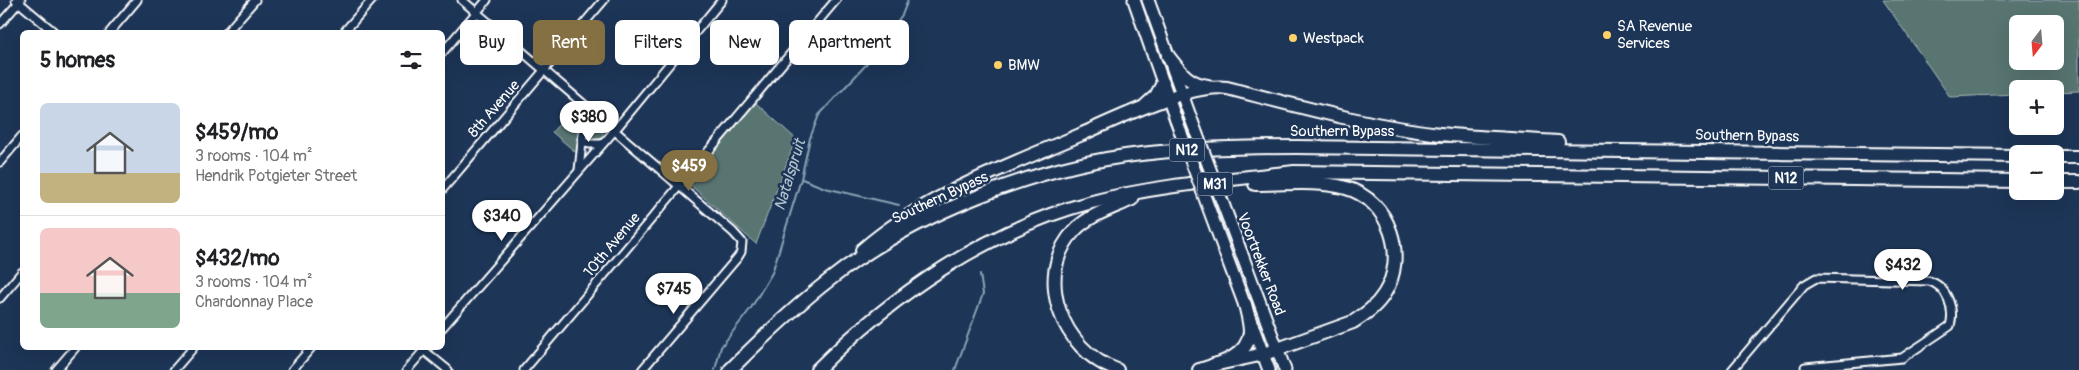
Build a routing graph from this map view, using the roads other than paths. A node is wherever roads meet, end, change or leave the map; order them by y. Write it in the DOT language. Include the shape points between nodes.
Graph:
graph roads {
  1 [pos="137,0"];
  2 [pos="255,0"];
  3 [pos="372,0"];
  4 [pos="462,0"];
  5 [pos="487,0"];
  6 [pos="604,0"];
  7 [pos="722,0"];
  8 [pos="836,0"];
  9 [pos="1134,0"];
  10 [pos="1148,0"];
  11 [pos="18,1"];
  12 [pos="477,13"];
  13 [pos="0,24"];
  14 [pos="52,30"];
  15 [pos="112,30"];
  16 [pos="229,30"];
  17 [pos="346,30"];
  18 [pos="445,50"];
  19 [pos="1168,56"];
  20 [pos="545,71"];
  21 [pos="1163,83"];
  22 [pos="1211,87"];
  23 [pos="1182,95"];
  24 [pos="1168,99"];
  25 [pos="586,106"];
  26 [pos="1140,109"];
  27 [pos="615,130"];
  28 [pos="20,138"];
  29 [pos="582,139"];
  30 [pos="602,144"];
  31 [pos="1662,151"];
  32 [pos="2009,156"];
  33 [pos="2064,157"];
  34 [pos="2079,157"];
  35 [pos="0,162"];
  36 [pos="579,170"];
  37 [pos="2009,181"];
  38 [pos="2064,182"];
  39 [pos="2079,182"];
  40 [pos="1190,183"];
  41 [pos="445,187"];
  42 [pos="679,187"];
  43 [pos="1147,191"];
  44 [pos="20,274"];
  45 [pos="828,280"];
  46 [pos="0,298"];
  47 [pos="1245,304"];
  48 [pos="445,325"];
  49 [pos="73,350"];
  50 [pos="191,350"];
  51 [pos="309,350"];
  52 [pos="422,350"];
  53 [pos="426,350"];
  54 [pos="1278,350"];
  55 [pos="1264,354"];
  56 [pos="1214,366"];
  57 [pos="1805,367"];
  58 [pos="56,370"];
  59 [pos="174,370"];
  60 [pos="292,370"];
  61 [pos="407,370"];
  62 [pos="448,370"];
  63 [pos="524,370"];
  64 [pos="642,370"];
  65 [pos="730,370"];
  66 [pos="817,370"];
  67 [pos="1117,370"];
  68 [pos="1200,370"];
  69 [pos="1269,370"];
  70 [pos="1285,370"];
  71 [pos="1732,370"];
  1 -- 15 [label="street"];
  2 -- 16 [label="street"];
  3 -- 17 [label="street"];
  4 -- 12 [label="street"];
  5 -- 12 [label="street"];
  6 -- 20 [label="street, 8th Avenue"];
  7 -- 27 [label="street"];
  8 -- 42 [label="street, 10th Avenue"];
  9 -- 21 [label="main road, Voortrekker Road / M31"];
  10 -- 19 [label="main road, Voortrekker Road / M31"];
  11 -- 13 [label="street"];
  11 -- 14 [label="street"];
  12 -- 18 [label="street"];
  12 -- 20 [label="street"];
  19 -- 22 [label="highway" via="1186,79"];
  19 -- 23 [label="main road, Voortrekker Road / M31"];
  20 -- 25 [label="street"];
  20 -- 41 [label="street, 8th Avenue"];
  21 -- 24 [label="main road, Voortrekker Road / M31"];
  21 -- 26 [label="highway" via="1153,99"];
  22 -- 23 [label="highway"];
  22 -- 31 [label="highway" via="1227,88 1330,115 1440,134"];
  23 -- 24 [label="highway"];
  23 -- 54 [label="main road, Voortrekker Road / M31, bridge"];
  24 -- 26 [label="highway"];
  24 -- 47 [label="main road, Voortrekker Road / M31, bridge"];
  25 -- 27 [label="street"];
  25 -- 29 [label="street"];
  26 -- 45 [label="highway" via="979,178 944,197 882,233"];
  27 -- 30 [label="street"];
  27 -- 42 [label="street"];
  28 -- 35 [label="street"];
  29 -- 30 [label="street" via="589,144"];
  29 -- 36 [label="street"];
  30 -- 36 [label="street"];
  31 -- 32 [label="highway, Southern Bypass / N12"];
  31 -- 45 [label="highway, Southern Bypass / N12" via="1239,147 1139,154 1042,174 999,188 896,237"];
  33 -- 34 [label="highway"];
  36 -- 48 [label="street"];
  37 -- 40 [label="highway, N12" via="1294,172"];
  38 -- 39 [label="highway"];
  40 -- 43 [label="highway, N12"];
  40 -- 54 [label="highway" via="1306,184 1347,188 1369,200 1388,224 1393,240 1394,267 1378,303 1353,322"];
  42 -- 63 [label="street, 10th Avenue"];
  42 -- 64 [label="street" via="733,232 742,242 741,252"];
  43 -- 66 [label="highway, N12" via="1056,213 1010,230 969,252 868,323"];
  43 -- 67 [label="highway" via="1076,229 1058,253 1054,268 1059,310 1076,340 1096,360"];
  44 -- 46 [label="street"];
  45 -- 65 [label="highway, Southern Bypass / N12" via="761,338"];
  47 -- 55 [label="main road, Voortrekker Road / M31"];
  47 -- 56 [label="highway" via="1250,330 1244,349"];
  49 -- 58 [label="street"];
  50 -- 59 [label="street"];
  51 -- 60 [label="street"];
  52 -- 61 [label="street"];
  53 -- 62 [label="street"];
  54 -- 55 [label="highway"];
  54 -- 70 [label="main road, Voortrekker Road / M31"];
  55 -- 56 [label="highway"];
  55 -- 69 [label="main road, Voortrekker Road / M31"];
  56 -- 68 [label="highway"];
  57 -- 71 [label="street" via="1902,358 1950,326 1951,314 1945,292 1930,281 1816,278 1804,285"];
}
